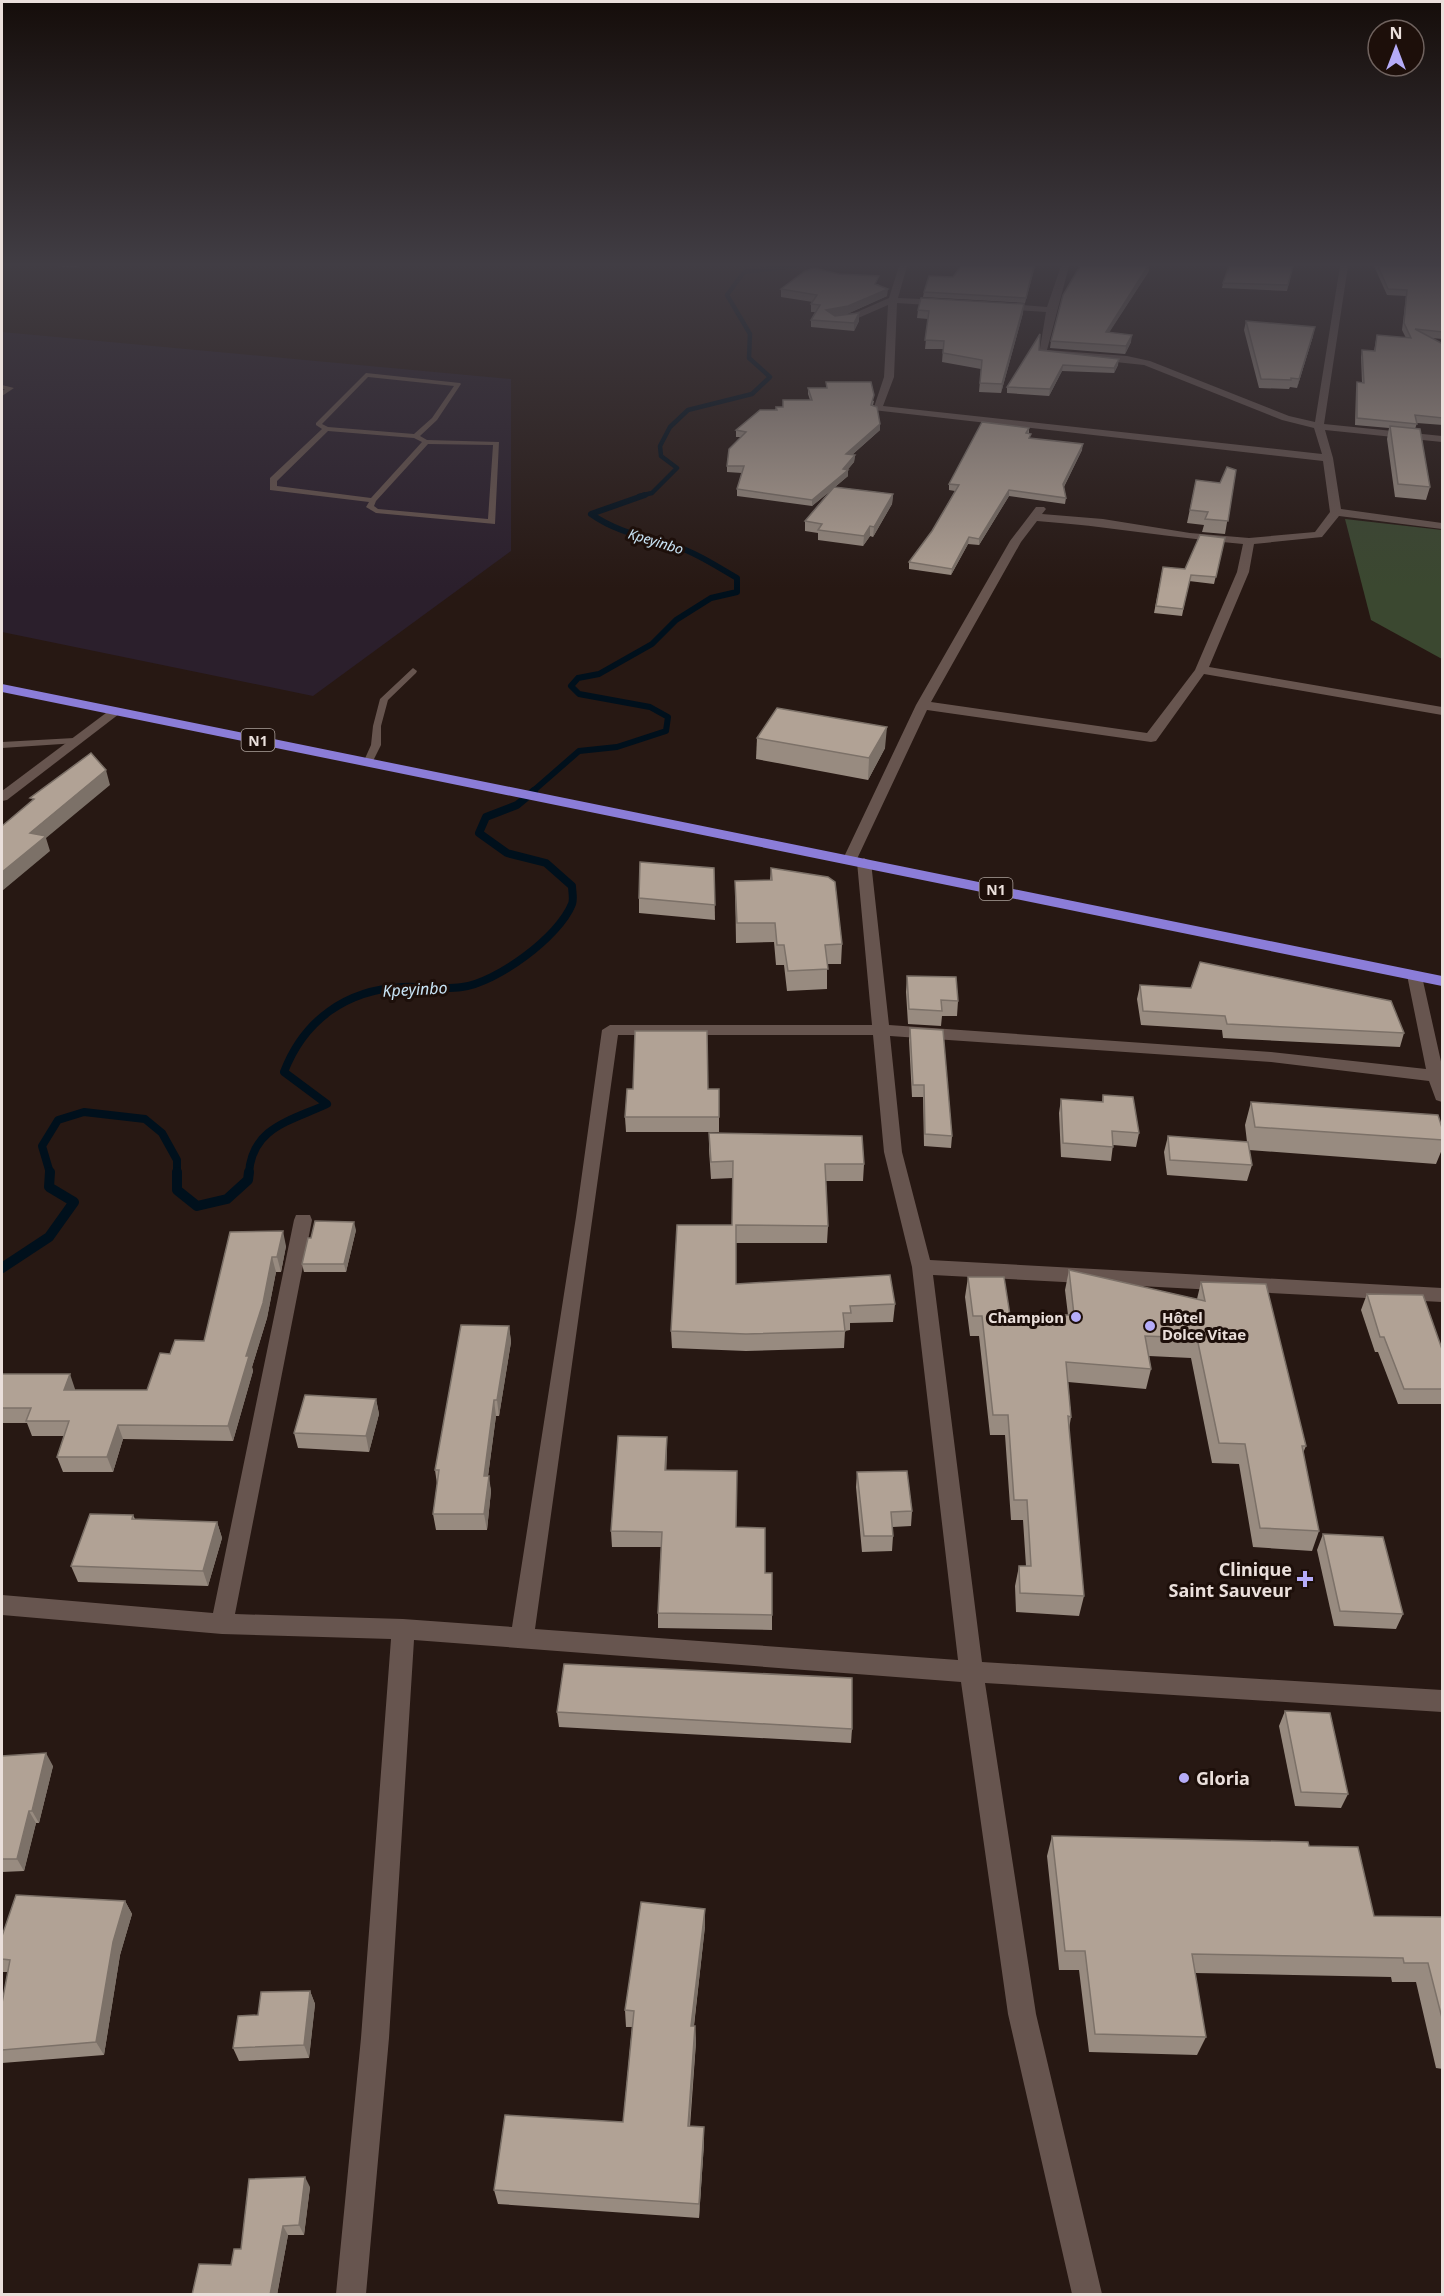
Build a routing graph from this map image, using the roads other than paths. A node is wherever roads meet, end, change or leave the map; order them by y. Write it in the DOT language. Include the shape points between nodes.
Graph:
graph roads {
  1 [pos="889,373"];
  2 [pos="1173,373"];
  3 [pos="1327,373"];
  4 [pos="2,387"];
  5 [pos="2,394"];
  6 [pos="1319,426"];
  7 [pos="326,429"];
  8 [pos="416,436"];
  9 [pos="1443,439"];
  10 [pos="426,442"];
  11 [pos="1328,458"];
  12 [pos="373,500"];
  13 [pos="1336,512"];
  14 [pos="1443,526"];
  15 [pos="1249,541"];
  16 [pos="1201,670"];
  17 [pos="413,671"];
  18 [pos="2,688"];
  19 [pos="923,705"];
  20 [pos="114,711"];
  21 [pos="1443,711"];
  22 [pos="75,741"];
  23 [pos="2,745"];
  24 [pos="368,763"];
  25 [pos="2,797"];
  26 [pos="857,861"];
  27 [pos="1415,975"];
  28 [pos="1443,981"];
  29 [pos="878,1030"];
  30 [pos="1436,1076"];
  31 [pos="1443,1096"];
  32 [pos="303,1220"];
  33 [pos="922,1267"];
  34 [pos="1443,1295"];
  35 [pos="2,1605"];
  36 [pos="222,1624"];
  37 [pos="403,1629"];
  38 [pos="522,1636"];
  39 [pos="970,1672"];
  40 [pos="1443,1701"];
  41 [pos="351,2295"];
  42 [pos="1087,2295"];
  1 -- 11 [label="street" via="877,408"];
  2 -- 6 [label="street" via="1286,418"];
  3 -- 6 [label="street"];
  4 -- 5 [label="lane" via="11,388"];
  6 -- 9 [label="street"];
  6 -- 11 [label="street"];
  7 -- 8 [label="lane"];
  7 -- 8 [label="lane" via="318,424 366,375 458,384 435,419"];
  7 -- 12 [label="lane" via="273,480 273,488"];
  8 -- 10 [label="lane"];
  10 -- 12 [label="lane"];
  10 -- 12 [label="lane" via="497,443 492,522 376,511 370,507"];
  11 -- 13 [label="street"];
  13 -- 14 [label="street"];
  13 -- 15 [label="street" via="1318,535"];
  15 -- 16 [label="street" via="1243,572"];
  15 -- 19 [label="street" via="1036,513"];
  16 -- 19 [label="street" via="1150,738"];
  16 -- 21 [label="street"];
  17 -- 24 [label="lane" via="384,699 376,745"];
  18 -- 20 [label="highway, N1"];
  19 -- 26 [label="street"];
  20 -- 22 [label="street"];
  20 -- 24 [label="highway, N1"];
  22 -- 23 [label="lane"];
  22 -- 25 [label="street"];
  24 -- 26 [label="highway, N1"];
  26 -- 27 [label="highway, N1"];
  26 -- 29 [label="street"];
  27 -- 28 [label="highway, N1"];
  27 -- 30 [label="street"];
  29 -- 30 [label="street" via="1271,1057"];
  29 -- 33 [label="street" via="893,1152"];
  29 -- 38 [label="street" via="610,1030"];
  30 -- 31 [label="street"];
  32 -- 36 [label="street"];
  33 -- 34 [label="street"];
  33 -- 39 [label="street"];
  35 -- 36 [label="street"];
  36 -- 37 [label="street"];
  37 -- 38 [label="street"];
  37 -- 41 [label="street" via="375,2038"];
  38 -- 39 [label="street"];
  39 -- 40 [label="street"];
  39 -- 42 [label="street" via="1022,2014"];
}
